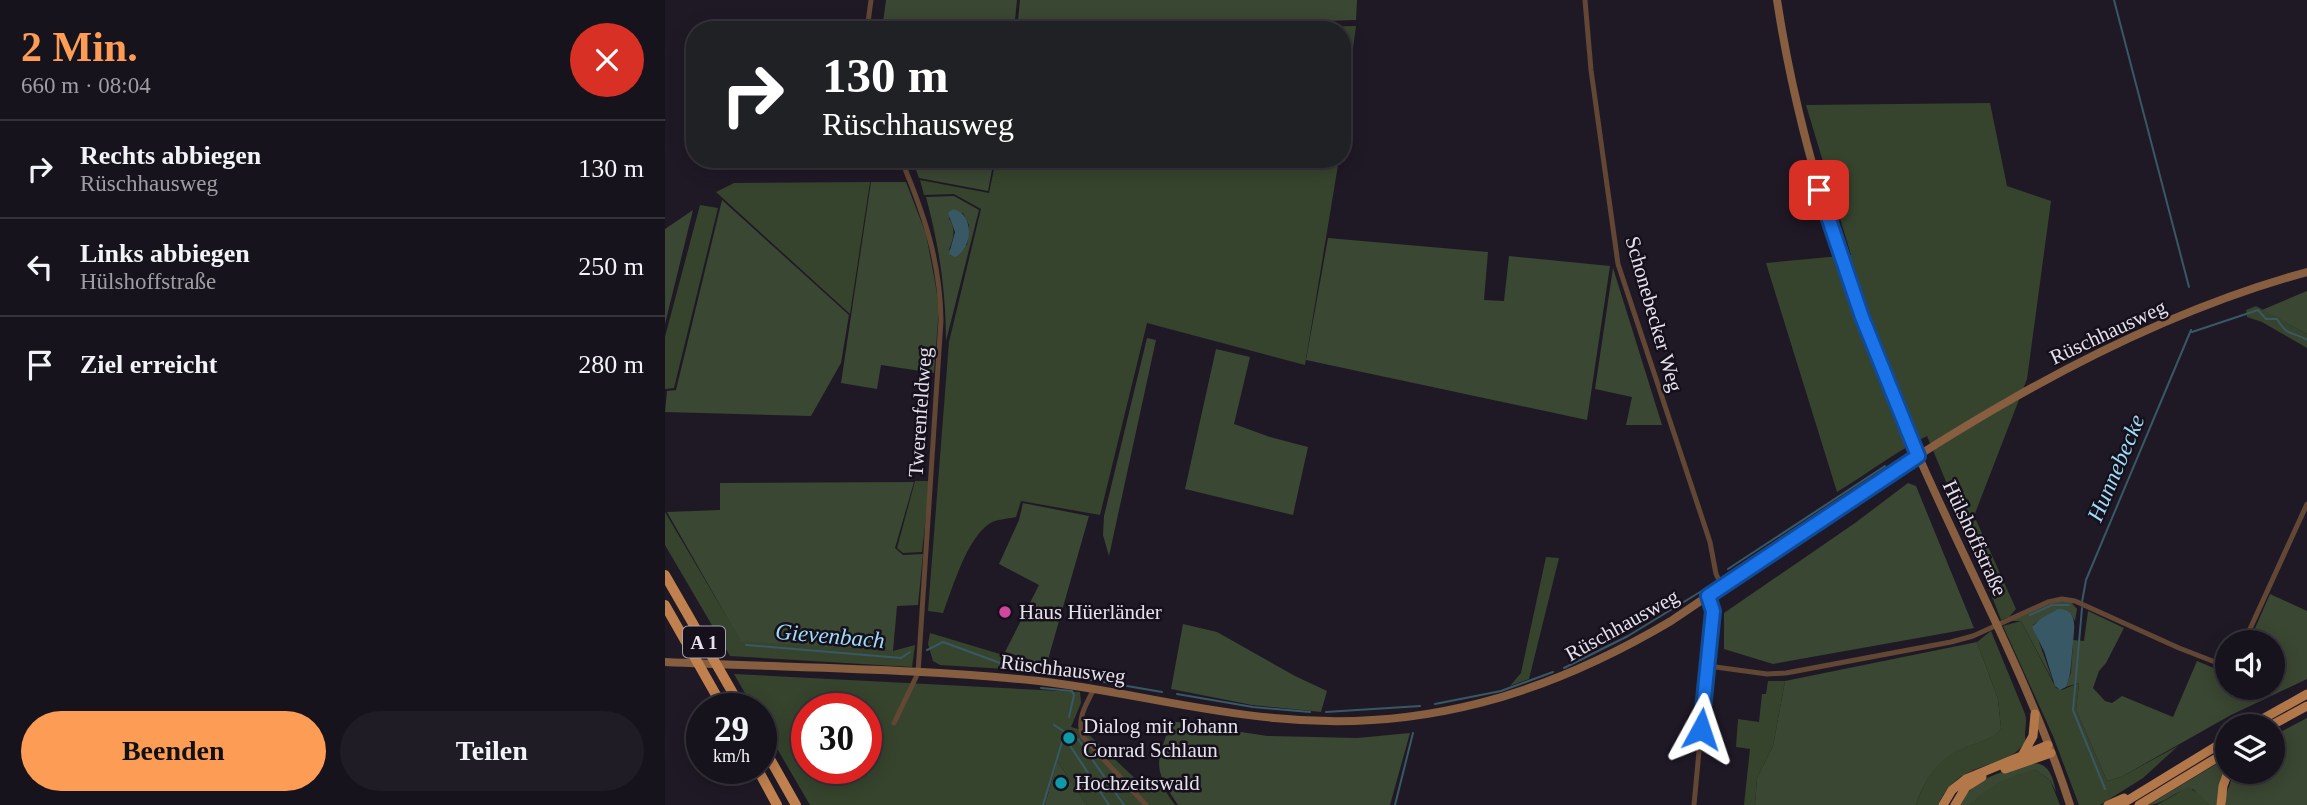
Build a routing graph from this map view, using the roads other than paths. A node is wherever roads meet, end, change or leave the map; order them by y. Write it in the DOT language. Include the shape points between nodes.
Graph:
graph roads {
  1 [pos="871,0"];
  2 [pos="1585,0"];
  3 [pos="1777,0"];
  4 [pos="868,21"];
  5 [pos="904,168"];
  6 [pos="2307,272"];
  7 [pos="1918,456"];
  8 [pos="2307,503"];
  9 [pos="665,575"];
  10 [pos="1722,586"];
  11 [pos="1708,596"];
  12 [pos="665,605"];
  13 [pos="2249,630"];
  14 [pos="668,662"];
  15 [pos="2215,662"];
  16 [pos="1708,666"];
  17 [pos="918,673"];
  18 [pos="1094,689"];
  19 [pos="715,693"];
  20 [pos="733,693"];
  21 [pos="2307,694"];
  22 [pos="2307,706"];
  23 [pos="2271,714"];
  24 [pos="2035,715"];
  25 [pos="2285,718"];
  26 [pos="2285,722"];
  27 [pos="894,723"];
  28 [pos="2215,747"];
  29 [pos="2049,749"];
  30 [pos="2022,755"];
  31 [pos="2215,759"];
  32 [pos="777,771"];
  33 [pos="766,784"];
  34 [pos="2224,784"];
  35 [pos="2139,793"];
  36 [pos="2069,803"];
  37 [pos="777,805"];
  38 [pos="796,805"];
  39 [pos="1146,805"];
  40 [pos="1694,805"];
  41 [pos="1943,805"];
  42 [pos="1955,805"];
  43 [pos="2108,805"];
  44 [pos="2120,805"];
  45 [pos="2139,805"];
  46 [pos="2221,805"];
  1 -- 4 [label="street"];
  2 -- 10 [label="street, Schonebecker Weg" via="1618,264"];
  3 -- 7 [label="main road, Hülshoffstraße" via="1797,106 1829,225"];
  5 -- 17 [label="street, Twerenfeldweg" via="932,240 941,306"];
  6 -- 7 [label="main road, Rüschhausweg" via="2202,308 2126,341 2039,385"];
  7 -- 10 [label="main road, Rüschhausweg"];
  7 -- 24 [label="main road, Hülshoffstraße"];
  8 -- 13 [label="street"];
  9 -- 20 [label="highway, A 1"];
  10 -- 11 [label="main road, Rüschhausweg"];
  11 -- 16 [label="street" via="1713,611"];
  11 -- 18 [label="main road, Rüschhausweg" via="1632,644 1569,674 1502,698 1423,715 1340,722 1273,718"];
  12 -- 19 [label="highway, A 1"];
  14 -- 17 [label="main road, Rüschhausweg"];
  15 -- 16 [label="street" via="2062,599 1951,642 1786,673"];
  16 -- 40 [label="street"];
  17 -- 18 [label="main road, Rüschhausweg"];
  17 -- 27 [label="street"];
  18 -- 39 [label="street" via="1081,718 1083,737"];
  21 -- 23 [label="highway"];
  22 -- 25 [label="highway"];
  22 -- 26 [label="highway"];
  24 -- 29 [label="main road, Hülshoffstraße"];
  24 -- 30 [label="highway" via="2031,741"];
  28 -- 35 [label="highway"];
  29 -- 30 [label="highway"];
  29 -- 36 [label="main road, Hülshoffstraße"];
  29 -- 42 [label="highway" via="1977,779 1962,791"];
  30 -- 41 [label="highway" via="1966,779"];
  31 -- 45 [label="highway"];
  32 -- 38 [label="highway"];
  33 -- 37 [label="highway"];
  34 -- 46 [label="highway"];
  35 -- 43 [label="highway"];
  35 -- 44 [label="highway"];
}
